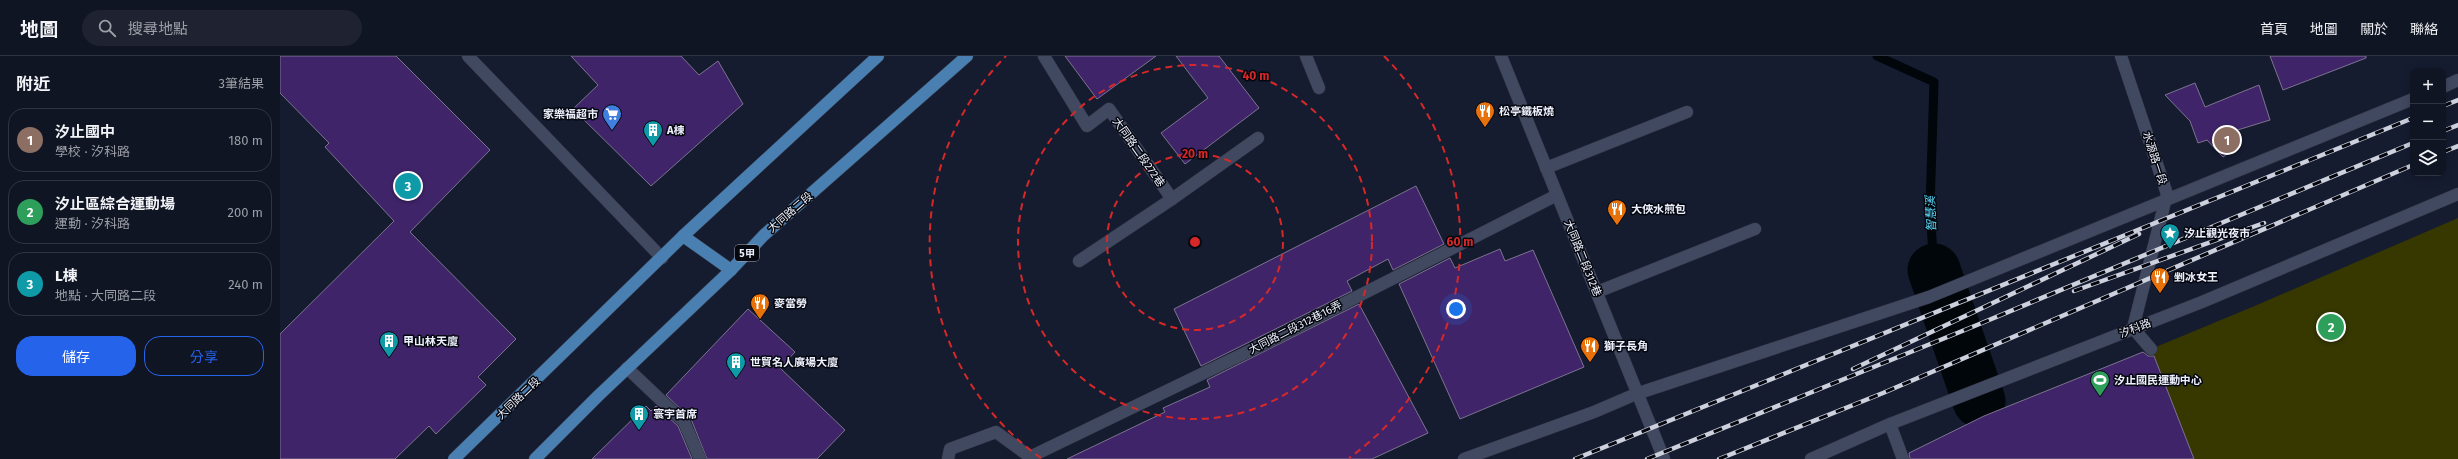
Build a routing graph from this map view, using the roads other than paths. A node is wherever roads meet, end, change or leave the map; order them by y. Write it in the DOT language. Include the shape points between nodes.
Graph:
graph roads {
  1 [pos="468,56"];
  2 [pos="878,56"];
  3 [pos="967,56"];
  4 [pos="1044,56"];
  5 [pos="1306,56"];
  6 [pos="1501,56"];
  7 [pos="2122,56"];
  8 [pos="2458,80"];
  9 [pos="2446,86"];
  10 [pos="1319,88"];
  11 [pos="2410,100"];
  12 [pos="1688,112"];
  13 [pos="1258,138"];
  14 [pos="1546,168"];
  15 [pos="2458,194"];
  16 [pos="1557,195"];
  17 [pos="1172,199"];
  18 [pos="2165,201"];
  19 [pos="1755,228"];
  20 [pos="683,236"];
  21 [pos="662,258"];
  22 [pos="1079,261"];
  23 [pos="731,270"];
  24 [pos="1597,292"];
  25 [pos="2133,328"];
  26 [pos="2151,348"];
  27 [pos="627,368"];
  28 [pos="1636,394"];
  29 [pos="1890,424"];
  30 [pos="1032,457"];
  31 [pos="454,459"];
  32 [pos="535,459"];
  33 [pos="700,459"];
  34 [pos="948,459"];
  35 [pos="1464,459"];
  36 [pos="1664,459"];
  37 [pos="1811,459"];
  38 [pos="1903,459"];
  1 -- 21 [label="street"];
  2 -- 20 [label="main road, 大同路二段"];
  3 -- 23 [label="main road, 大同路二段 / 5甲" via="764,235"];
  4 -- 17 [label="street, 大同路二段272巷" via="1086,126 1109,108"];
  5 -- 10 [label="street"];
  6 -- 14 [label="street, 大同路二段312巷"];
  7 -- 18 [label="street, 水源路一段" via="2167,194"];
  8 -- 9 [label="street"];
  11 -- 18 [label="street"];
  12 -- 14 [label="street"];
  13 -- 17 [label="street, 大同路二段272巷"];
  14 -- 16 [label="street, 大同路二段312巷"];
  15 -- 25 [label="street, 汐科路"];
  16 -- 24 [label="street, 大同路二段312巷"];
  16 -- 30 [label="street, 大同路二段312巷16弄" via="1272,340"];
  17 -- 22 [label="street"];
  18 -- 25 [label="street, 水源路一段"];
  18 -- 28 [label="street" via="1929,297"];
  19 -- 24 [label="street"];
  20 -- 21 [label="main road, 大同路二段"];
  20 -- 23 [label="main road"];
  21 -- 31 [label="main road, 大同路二段"];
  23 -- 27 [label="main road, 大同路二段 / 5甲"];
  24 -- 28 [label="street, 大同路二段312巷"];
  25 -- 26 [label="street"];
  25 -- 29 [label="street, 汐科路"];
  27 -- 32 [label="main road, 大同路二段 / 5甲"];
  27 -- 33 [label="street" via="684,422"];
  28 -- 35 [label="street"];
  28 -- 36 [label="street, 大同路二段312巷"];
  29 -- 37 [label="street, 汐科路"];
  29 -- 38 [label="street"];
  30 -- 34 [label="street" via="996,432 950,449"];
}
